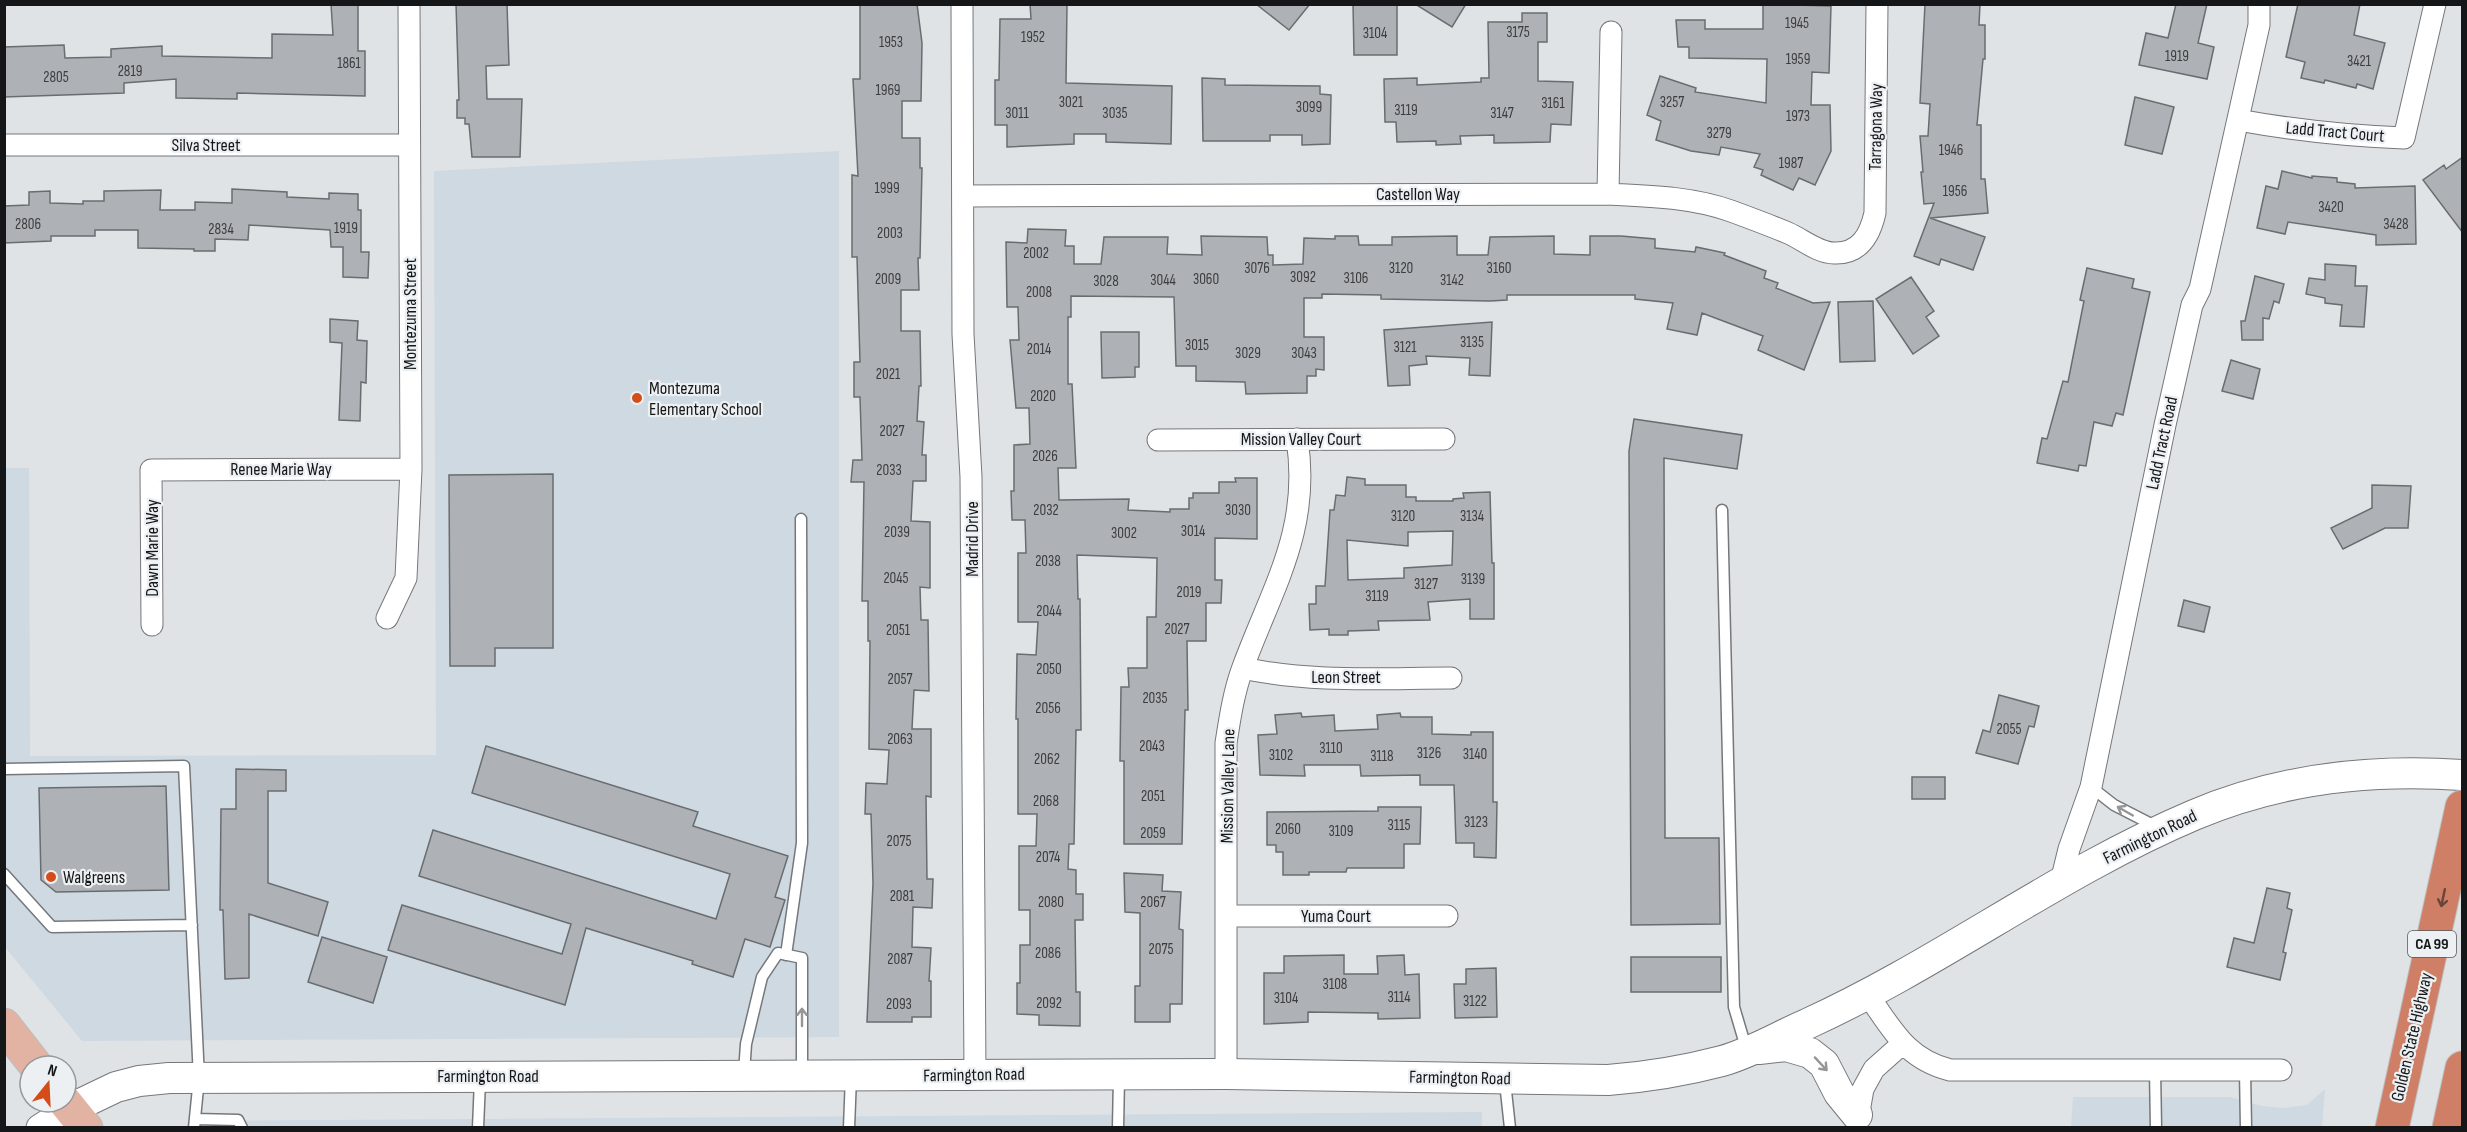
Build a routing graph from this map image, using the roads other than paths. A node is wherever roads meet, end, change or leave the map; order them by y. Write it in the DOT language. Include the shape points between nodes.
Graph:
graph roads {
  1 [pos="409,4"];
  2 [pos="962,4"];
  3 [pos="1877,4"];
  4 [pos="2259,4"];
  5 [pos="2435,4"];
  6 [pos="1611,32"];
  7 [pos="2238,120"];
  8 [pos="4,145"];
  9 [pos="408,145"];
  10 [pos="1608,194"];
  11 [pos="963,196"];
  12 [pos="1861,245"];
  13 [pos="1297,439"];
  14 [pos="1444,439"];
  15 [pos="1158,440"];
  16 [pos="411,469"];
  17 [pos="151,470"];
  18 [pos="1722,510"];
  19 [pos="801,519"];
  20 [pos="387,618"];
  21 [pos="152,625"];
  22 [pos="1243,668"];
  23 [pos="1451,678"];
  24 [pos="4,769"];
  25 [pos="2463,775"];
  26 [pos="2091,787"];
  27 [pos="2463,807"];
  28 [pos="2163,829"];
  29 [pos="4,874"];
  30 [pos="2061,882"];
  31 [pos="1226,916"];
  32 [pos="1446,916"];
  33 [pos="192,925"];
  34 [pos="786,955"];
  35 [pos="1868,995"];
  36 [pos="4,1025"];
  37 [pos="1902,1044"];
  38 [pos="1747,1051"];
  39 [pos="27,1054"];
  40 [pos="2463,1068"];
  41 [pos="2155,1070"];
  42 [pos="2245,1070"];
  43 [pos="2281,1070"];
  44 [pos="975,1074"];
  45 [pos="1119,1074"];
  46 [pos="1226,1074"];
  47 [pos="480,1076"];
  48 [pos="744,1076"];
  49 [pos="802,1076"];
  50 [pos="851,1076"];
  51 [pos="199,1078"];
  52 [pos="1504,1078"];
  53 [pos="78,1111"];
  54 [pos="72,1114"];
  55 [pos="1857,1121"];
  56 [pos="194,1123"];
  57 [pos="40,1128"];
  58 [pos="242,1128"];
  59 [pos="478,1128"];
  60 [pos="849,1128"];
  61 [pos="1118,1128"];
  62 [pos="1510,1128"];
  63 [pos="2156,1128"];
  64 [pos="2246,1128"];
  65 [pos="2392,1128"];
  66 [pos="2449,1128"];
  1 -- 9 [label="street, Montezuma Street"];
  2 -- 11 [label="street, Madrid Drive"];
  3 -- 12 [label="street, Tarragona Way" via="1875,213 1871,231"];
  4 -- 7 [label="street, Ladd Tract Road" via="2259,25"];
  5 -- 7 [label="street, Ladd Tract Court" via="2404,138 2348,136"];
  6 -- 10 [label="street"];
  7 -- 26 [label="street, Ladd Tract Road" via="2165,425"];
  8 -- 9 [label="street, Silva Street"];
  9 -- 16 [label="street, Montezuma Street"];
  10 -- 11 [label="street, Castellon Way"];
  10 -- 12 [label="street, Castellon Way" via="1670,197 1729,210 1826,252 1851,251"];
  11 -- 44 [label="street, Madrid Drive" via="963,334 971,477"];
  13 -- 14 [label="street, Mission Valley Court"];
  13 -- 15 [label="street, Mission Valley Court"];
  13 -- 22 [label="street, Mission Valley Lane" via="1301,491 1296,526 1287,559"];
  16 -- 17 [label="street, Renee Marie Way"];
  16 -- 20 [label="street, Montezuma Street" via="406,578"];
  17 -- 21 [label="street, Dawn Marie Way"];
  18 -- 38 [label="lane" via="1734,1007"];
  19 -- 34 [label="lane" via="802,843"];
  22 -- 23 [label="street, Leon Street" via="1305,677"];
  22 -- 31 [label="street, Mission Valley Lane" via="1226,743"];
  24 -- 33 [label="lane" via="184,766"];
  25 -- 28 [label="main road, Farmington Road" via="2377,772 2329,779 2233,800"];
  28 -- 26 [label="lane, one-way" via="2114,805"];
  26 -- 30 [label="street, Ladd Tract Road"];
  27 -- 65 [label="highway, Golden State Highway / CA 99, one-way"];
  28 -- 30 [label="main road, Farmington Road"];
  29 -- 33 [label="lane" via="52,927"];
  30 -- 35 [label="main road, Farmington Road"];
  31 -- 32 [label="street, Yuma Court"];
  31 -- 46 [label="street, Mission Valley Lane"];
  33 -- 51 [label="lane"];
  34 -- 48 [label="lane" via="778,953 762,977 746,1044"];
  49 -- 34 [label="lane, one-way" via="802,958"];
  35 -- 37 [label="street"];
  35 -- 38 [label="main road, Farmington Road"];
  36 -- 39 [label="main road"];
  37 -- 41 [label="street" via="1929,1065 1950,1070"];
  37 -- 55 [label="street" via="1874,1069 1863,1089"];
  38 -- 52 [label="main road, Farmington Road" via="1656,1076 1608,1080"];
  38 -- 55 [label="main road, one-way" via="1786,1046 1810,1053 1824,1064"];
  40 -- 66 [label="highway"];
  41 -- 42 [label="street"];
  41 -- 63 [label="lane"];
  42 -- 43 [label="street"];
  42 -- 64 [label="lane"];
  44 -- 45 [label="main road, Farmington Road"];
  44 -- 50 [label="main road, Farmington Road"];
  45 -- 46 [label="main road, Farmington Road"];
  45 -- 61 [label="lane"];
  46 -- 52 [label="main road, Farmington Road"];
  47 -- 48 [label="main road, Farmington Road"];
  47 -- 51 [label="main road, Farmington Road"];
  47 -- 59 [label="lane"];
  48 -- 49 [label="main road, Farmington Road"];
  49 -- 50 [label="main road, Farmington Road"];
  50 -- 60 [label="lane"];
  51 -- 53 [label="main road, Farmington Road" via="149,1080 116,1087"];
  51 -- 56 [label="lane"];
  52 -- 62 [label="lane"];
  54 -- 57 [label="street"];
  56 -- 58 [label="lane" via="238,1120"];
}
